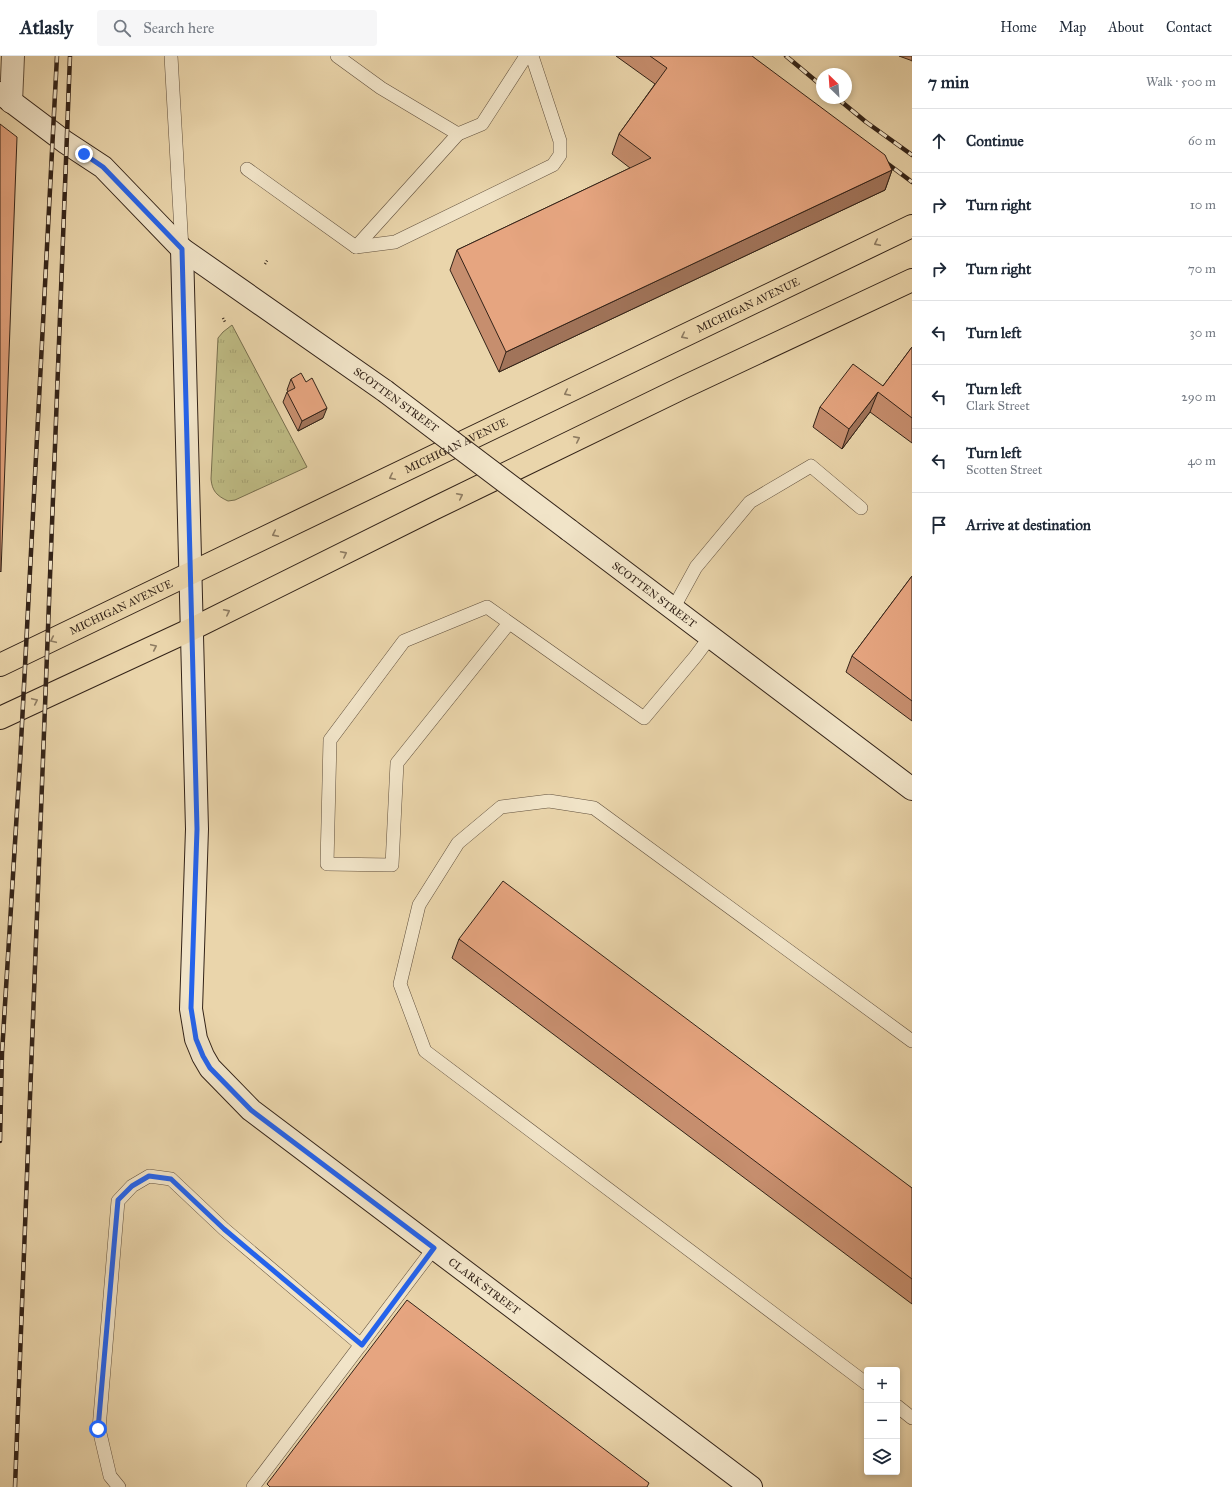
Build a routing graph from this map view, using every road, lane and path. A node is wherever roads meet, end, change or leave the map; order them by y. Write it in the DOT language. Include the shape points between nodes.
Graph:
graph roads {
  1 [pos="13,56"];
  2 [pos="171,56"];
  3 [pos="337,56"];
  4 [pos="526,56"];
  5 [pos="532,56"];
  6 [pos="6,97"];
  7 [pos="458,134"];
  8 [pos="247,169"];
  9 [pos="912,226"];
  10 [pos="356,247"];
  11 [pos="182,249"];
  12 [pos="268,259"];
  13 [pos="265,264"];
  14 [pos="912,280"];
  15 [pos="223,318"];
  16 [pos="225,322"];
  17 [pos="862,508"];
  18 [pos="189,575"];
  19 [pos="673,609"];
  20 [pos="509,623"];
  21 [pos="192,629"];
  22 [pos="710,637"];
  23 [pos="0,665"];
  24 [pos="0,718"];
  25 [pos="912,789"];
  26 [pos="912,1041"];
  27 [pos="434,1248"];
  28 [pos="362,1345"];
  29 [pos="864,1382"];
  30 [pos="900,1408"];
  31 [pos="912,1418"];
  32 [pos="119,1487"];
  33 [pos="253,1487"];
  34 [pos="751,1487"];
  1 -- 6 [label="street"];
  2 -- 11 [label="lane"];
  3 -- 7 [label="lane" via="381,88"];
  4 -- 7 [label="lane" via="482,124"];
  5 -- 10 [label="lane" via="560,141 560,155 553,165 395,242"];
  6 -- 11 [label="street, SCOTTEN STREET" via="64,142 103,167"];
  7 -- 10 [label="lane"];
  8 -- 10 [label="lane"];
  9 -- 18 [label="main road, MICHIGAN AVENUE, one-way"];
  11 -- 18 [label="street, CLARK STREET"];
  11 -- 19 [label="street, SCOTTEN STREET, bridge" via="385,391"];
  12 -- 13 [label="path"];
  21 -- 14 [label="main road, one-way" via="440,505"];
  15 -- 16 [label="path"];
  17 -- 19 [label="lane" via="811,466 750,502 696,567"];
  18 -- 21 [label="street, CLARK STREET"];
  18 -- 23 [label="main road, MICHIGAN AVENUE, one-way"];
  19 -- 22 [label="street, SCOTTEN STREET"];
  20 -- 20 [label="lane" via="487,607 404,641 330,740 327,864 392,865 397,763"];
  20 -- 22 [label="lane" via="644,718"];
  24 -- 21 [label="main road, one-way"];
  21 -- 27 [label="street, CLARK STREET" via="197,829 191,1008 200,1050 210,1068 251,1110"];
  22 -- 25 [label="street, SCOTTEN STREET"];
  26 -- 29 [label="lane" via="594,808 549,801 501,807 458,843 419,905 400,984 425,1051"];
  27 -- 28 [label="lane"];
  27 -- 34 [label="street, CLARK STREET"];
  28 -- 32 [label="lane" via="224,1229 171,1179 149,1176 132,1186 118,1200 98,1429 110,1476"];
  28 -- 33 [label="lane"];
  30 -- 31 [label="lane"];
}
